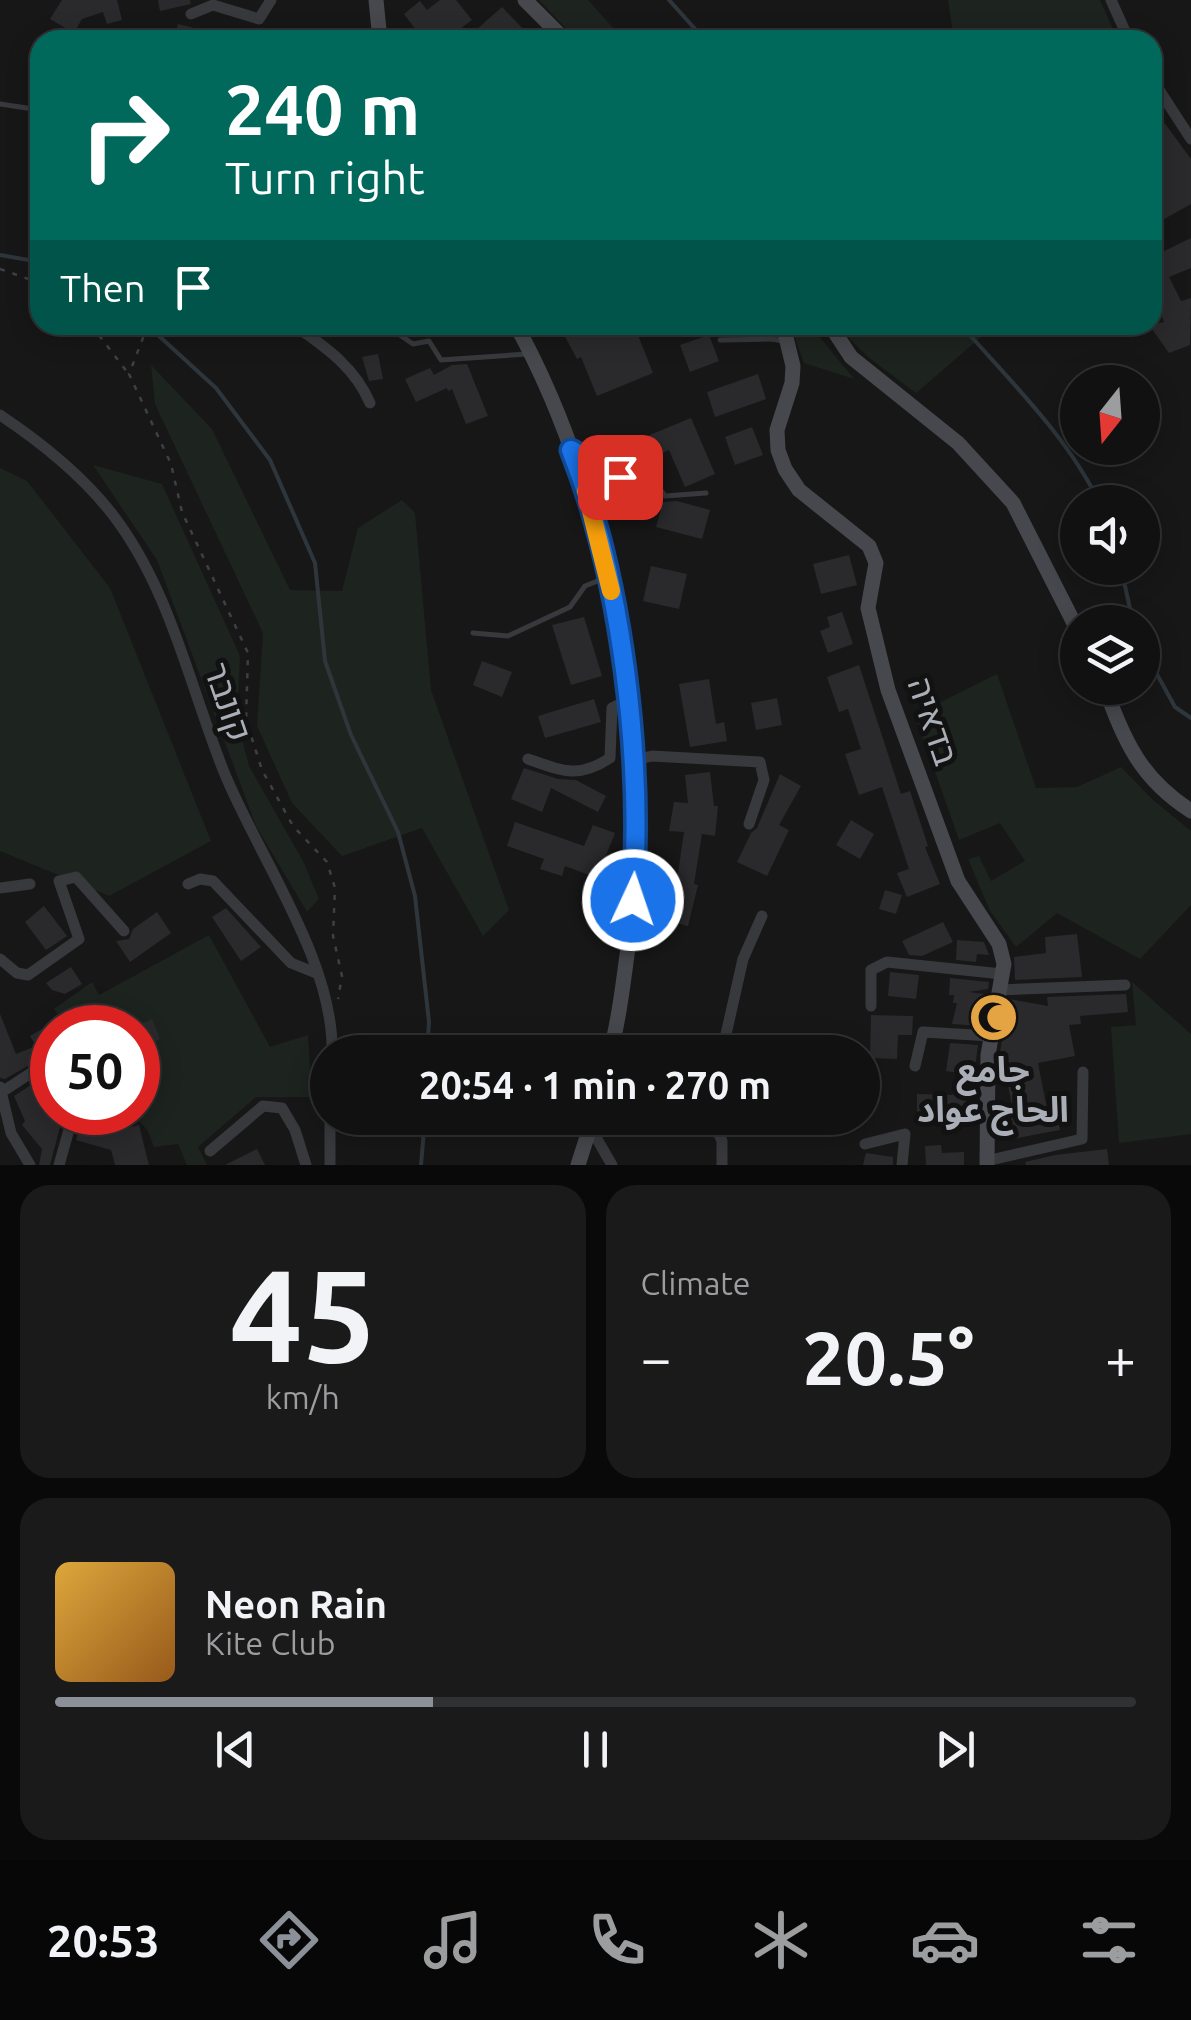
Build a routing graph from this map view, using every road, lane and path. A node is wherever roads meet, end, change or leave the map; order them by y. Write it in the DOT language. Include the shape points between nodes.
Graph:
graph roads {
  1 [pos="271,0"];
  2 [pos="376,0"];
  3 [pos="525,0"];
  4 [pos="1112,0"];
  5 [pos="191,14"];
  6 [pos="379,30"];
  7 [pos="555,30"];
  8 [pos="1126,30"];
  9 [pos="1162,94"];
  10 [pos="0,104"];
  11 [pos="30,108"];
  12 [pos="1191,138"];
  13 [pos="0,269"];
  14 [pos="30,280"];
  15 [pos="99,335"];
  16 [pos="144,335"];
  17 [pos="309,335"];
  18 [pos="400,335"];
  19 [pos="521,335"];
  20 [pos="775,335"];
  21 [pos="780,335"];
  22 [pos="837,335"];
  23 [pos="720,340"];
  24 [pos="779,340"];
  25 [pos="530,354"];
  26 [pos="129,374"];
  27 [pos="370,403"];
  28 [pos="0,416"];
  29 [pos="571,450"];
  30 [pos="706,494"];
  31 [pos="607,578"];
  32 [pos="1065,605"];
  33 [pos="474,633"];
  34 [pos="628,700"];
  35 [pos="1111,705"];
  36 [pos="528,759"];
  37 [pos="634,760"];
  38 [pos="1191,811"];
  39 [pos="749,824"];
  40 [pos="30,884"];
  41 [pos="188,884"];
  42 [pos="0,888"];
  43 [pos="762,916"];
  44 [pos="124,931"];
  45 [pos="0,959"];
  46 [pos="316,974"];
  47 [pos="1000,982"];
  48 [pos="1125,984"];
  49 [pos="337,1006"];
  50 [pos="871,1006"];
  51 [pos="330,1035"];
  52 [pos="613,1035"];
  53 [pos="726,1035"];
  54 [pos="991,1036"];
  55 [pos="915,1066"];
  56 [pos="1083,1072"];
  57 [pos="30,1074"];
  58 [pos="1,1090"];
  59 [pos="4,1124"];
  60 [pos="67,1135"];
  61 [pos="330,1135"];
  62 [pos="587,1135"];
  63 [pos="597,1135"];
  64 [pos="719,1135"];
  65 [pos="865,1144"];
  66 [pos="210,1151"];
  67 [pos="987,1163"];
  68 [pos="30,1165"];
  69 [pos="59,1165"];
  70 [pos="306,1165"];
  71 [pos="330,1165"];
  72 [pos="578,1165"];
  73 [pos="612,1165"];
  74 [pos="722,1165"];
  75 [pos="902,1165"];
  1 -- 5 [label="street" via="260,19 214,5"];
  2 -- 6 [label="street"];
  3 -- 7 [label="street"];
  4 -- 8 [label="street"];
  9 -- 12 [label="street"];
  10 -- 11 [label="lane"];
  13 -- 14 [label="path"];
  15 -- 26 [label="path"];
  16 -- 26 [label="path"];
  17 -- 27 [label="street" via="332,350"];
  18 -- 25 [label="lane" via="413,344 429,341 442,360"];
  19 -- 25 [label="street"];
  20 -- 24 [label="lane"];
  21 -- 24 [label="street, בדאיה"];
  22 -- 32 [label="street" via="851,357 958,443 1013,503"];
  23 -- 24 [label="lane"];
  24 -- 47 [label="street, בדאיה" via="793,366 776,430 778,450 799,490 869,546 876,563 868,608 888,690 958,881 998,944"];
  25 -- 29 [label="street"];
  26 -- 49 [label="path" via="171,464 182,512 248,654 246,720 262,770 331,875 342,976"];
  28 -- 46 [label="street, קונבר" via="78,476 141,557 242,816 304,936"];
  29 -- 30 [label="lane" via="620,477 653,479 666,496"];
  29 -- 31 [label="street"];
  31 -- 33 [label="lane" via="585,586 570,607 508,636"];
  31 -- 34 [label="street"];
  34 -- 36 [label="street" via="612,708 610,758 590,771 564,772"];
  34 -- 37 [label="street"];
  35 -- 38 [label="street" via="1139,764"];
  37 -- 39 [label="street" via="760,762 764,780"];
  37 -- 52 [label="street" via="631,931"];
  40 -- 42 [label="street"];
  41 -- 46 [label="street" via="214,881 292,963"];
  43 -- 53 [label="street" via="742,958"];
  44 -- 45 [label="street" via="76,877 59,881 79,939 28,975"];
  46 -- 51 [label="street, קונבר"];
  47 -- 48 [label="street"];
  47 -- 50 [label="street" via="886,962 870,970"];
  47 -- 54 [label="street, בדאיה"];
  54 -- 55 [label="street" via="922,1032"];
  54 -- 67 [label="street, בדאיה"];
  56 -- 67 [label="street" via="1082,1139"];
  57 -- 58 [label="street"];
  58 -- 59 [label="street"];
  59 -- 68 [label="street"];
  60 -- 69 [label="street"];
  61 -- 71 [label="street"];
  62 -- 72 [label="street"];
  63 -- 73 [label="street"];
  64 -- 74 [label="street"];
  65 -- 75 [label="street" via="904,1134"];
  66 -- 70 [label="street" via="263,1106 282,1108"];
}
